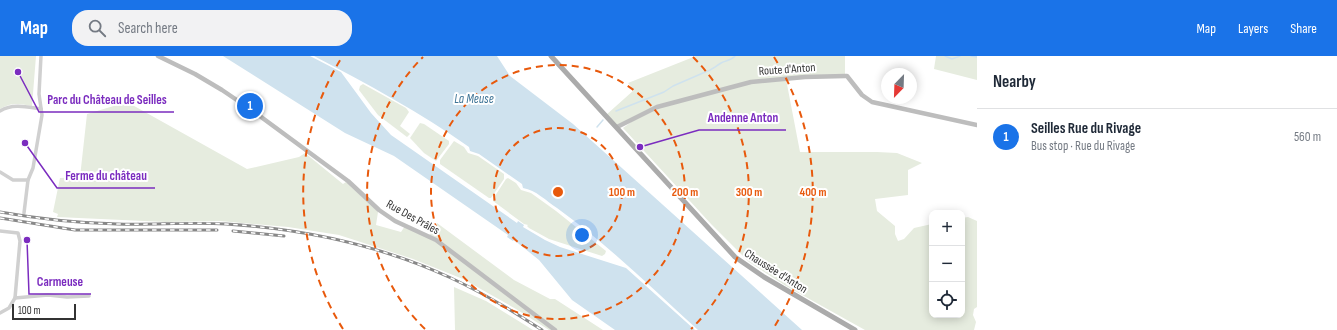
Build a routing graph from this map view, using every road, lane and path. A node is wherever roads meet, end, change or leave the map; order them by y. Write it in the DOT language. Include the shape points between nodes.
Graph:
graph roads {
  1 [pos="41,56"];
  2 [pos="158,56"];
  3 [pos="551,56"];
  4 [pos="41,109"];
  5 [pos="0,111"];
  6 [pos="977,125"];
  7 [pos="617,127"];
  8 [pos="0,172"];
  9 [pos="28,180"];
  10 [pos="24,213"];
  11 [pos="0,231"];
  12 [pos="89,296"];
  13 [pos="15,298"];
  14 [pos="0,313"];
  15 [pos="555,330"];
  16 [pos="855,330"];
  1 -- 4 [label="street"];
  2 -- 15 [label="street, Rue Des Prâles" via="195,74 265,119 348,181 379,210 395,221 436,240"];
  3 -- 7 [label="main road, Chaussée d'Anton"];
  4 -- 5 [label="street" via="19,106 7,107"];
  4 -- 9 [label="street" via="33,168"];
  6 -- 7 [label="street, Route d'Anton" via="872,102 862,95 847,76 838,76 751,82 657,107"];
  7 -- 16 [label="main road, Chaussée d'Anton" via="740,261"];
  8 -- 9 [label="street" via="13,180"];
  9 -- 10 [label="street"];
  11 -- 13 [label="street" via="18,233 20,241"];
  12 -- 13 [label="street" via="67,298 48,295"];
  13 -- 14 [label="street" via="8,308"];
}
